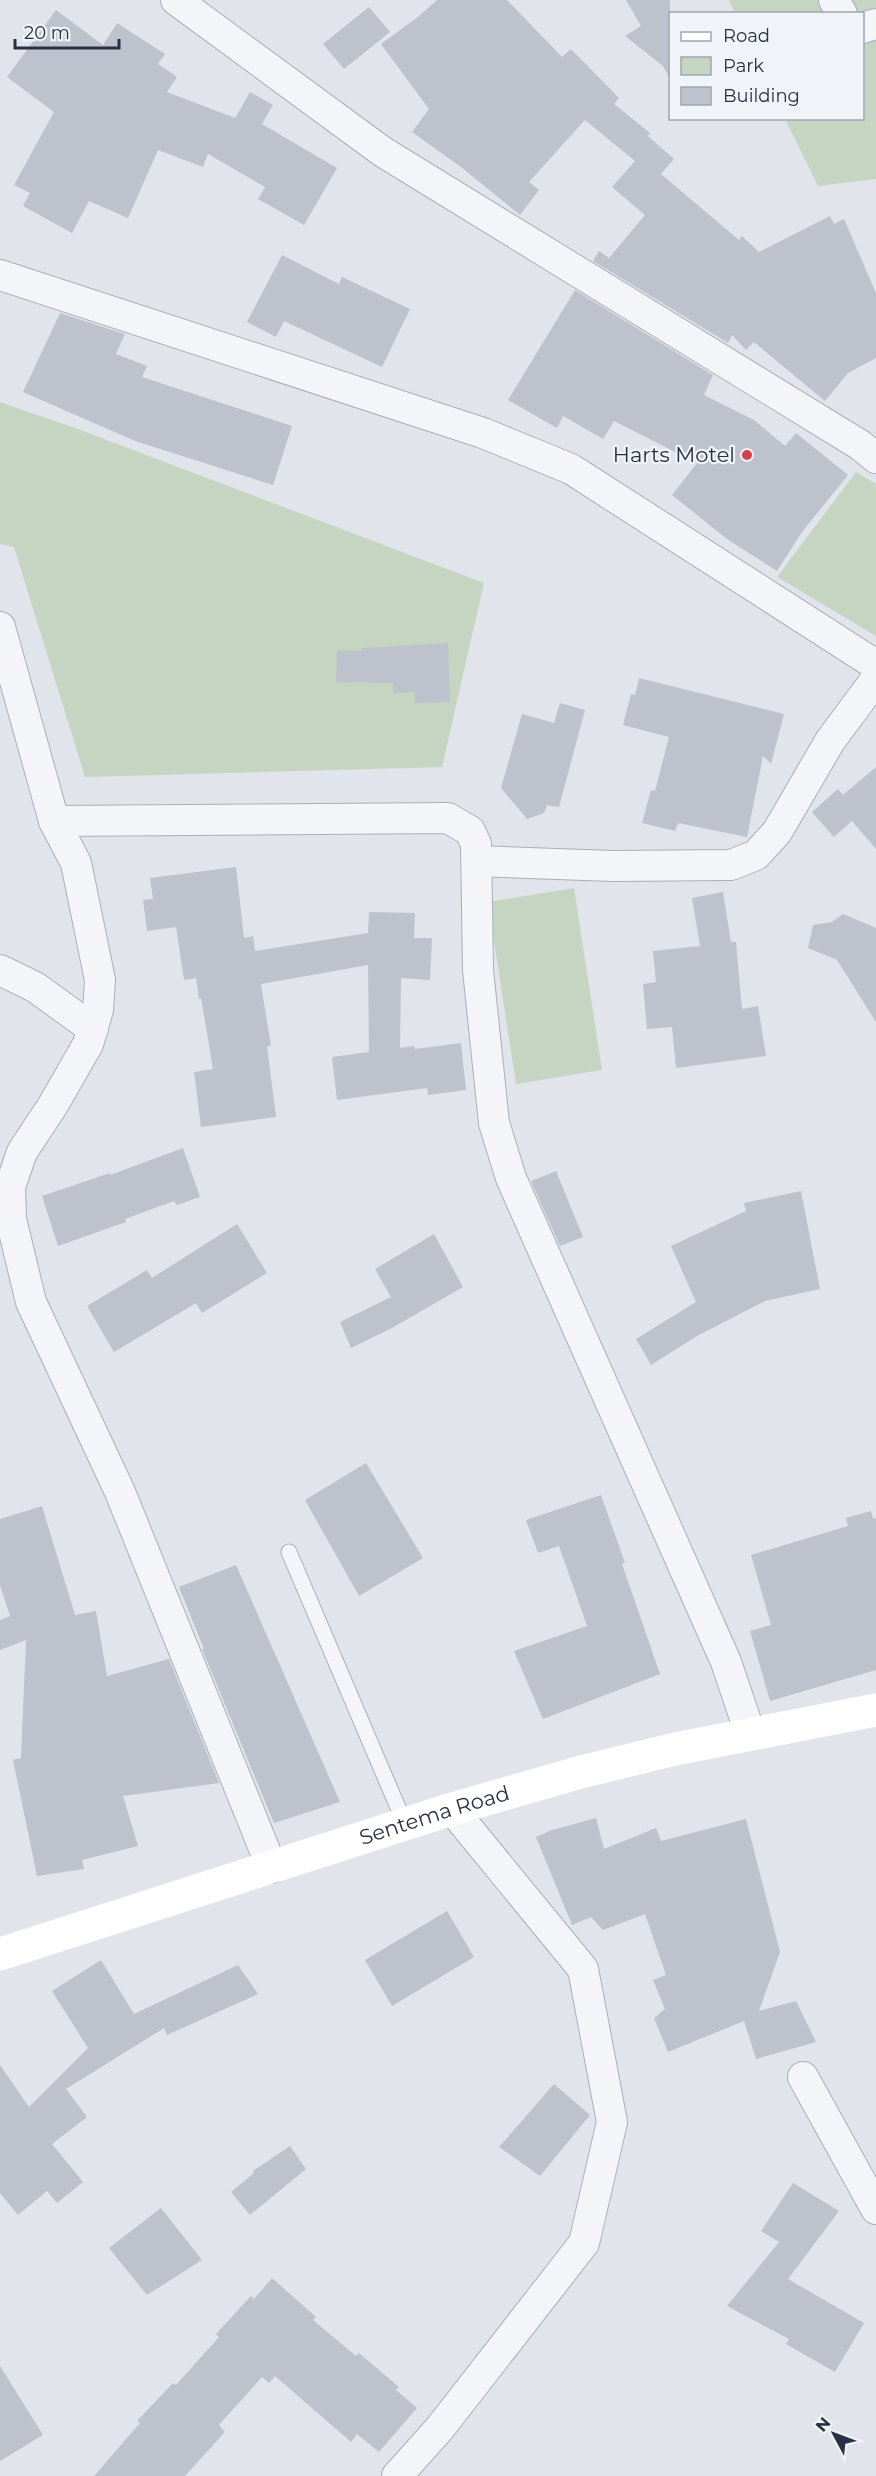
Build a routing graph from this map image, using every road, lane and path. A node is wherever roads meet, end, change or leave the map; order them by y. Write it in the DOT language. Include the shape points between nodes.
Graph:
graph roads {
  1 [pos="176,0"];
  2 [pos="0,275"];
  3 [pos="876,458"];
  4 [pos="0,627"];
  5 [pos="876,665"];
  6 [pos="876,679"];
  7 [pos="54,821"];
  8 [pos="477,861"];
  9 [pos="0,970"];
  10 [pos="93,1029"];
  11 [pos="289,1552"];
  12 [pos="876,1710"];
  13 [pos="750,1733"];
  14 [pos="452,1809"];
  15 [pos="405,1824"];
  16 [pos="272,1868"];
  17 [pos="0,1954"];
  18 [pos="803,2077"];
  19 [pos="876,2209"];
  20 [pos="397,2476"];
  1 -- 3 [label="street" via="383,152"];
  2 -- 5 [label="street" via="483,433 571,469"];
  4 -- 7 [label="street"];
  6 -- 8 [label="street" via="830,741 777,832 756,855 731,865"];
  7 -- 8 [label="street" via="448,818 470,831"];
  7 -- 10 [label="street" via="76,863 100,980"];
  8 -- 13 [label="street" via="478,969 497,1134 516,1189 726,1662"];
  9 -- 10 [label="street" via="35,987"];
  10 -- 16 [label="street" via="59,1095 22,1152 10,1187 11,1219 31,1302 120,1492"];
  11 -- 15 [label="lane"];
  12 -- 13 [label="main road, Sentema Road"];
  13 -- 14 [label="main road, Sentema Road" via="580,1772"];
  14 -- 15 [label="main road, Sentema Road"];
  14 -- 20 [label="street" via="583,1969 612,2122 584,2243 440,2428"];
  15 -- 16 [label="main road, Sentema Road"];
  16 -- 17 [label="main road, Sentema Road"];
  18 -- 19 [label="street"];
}
